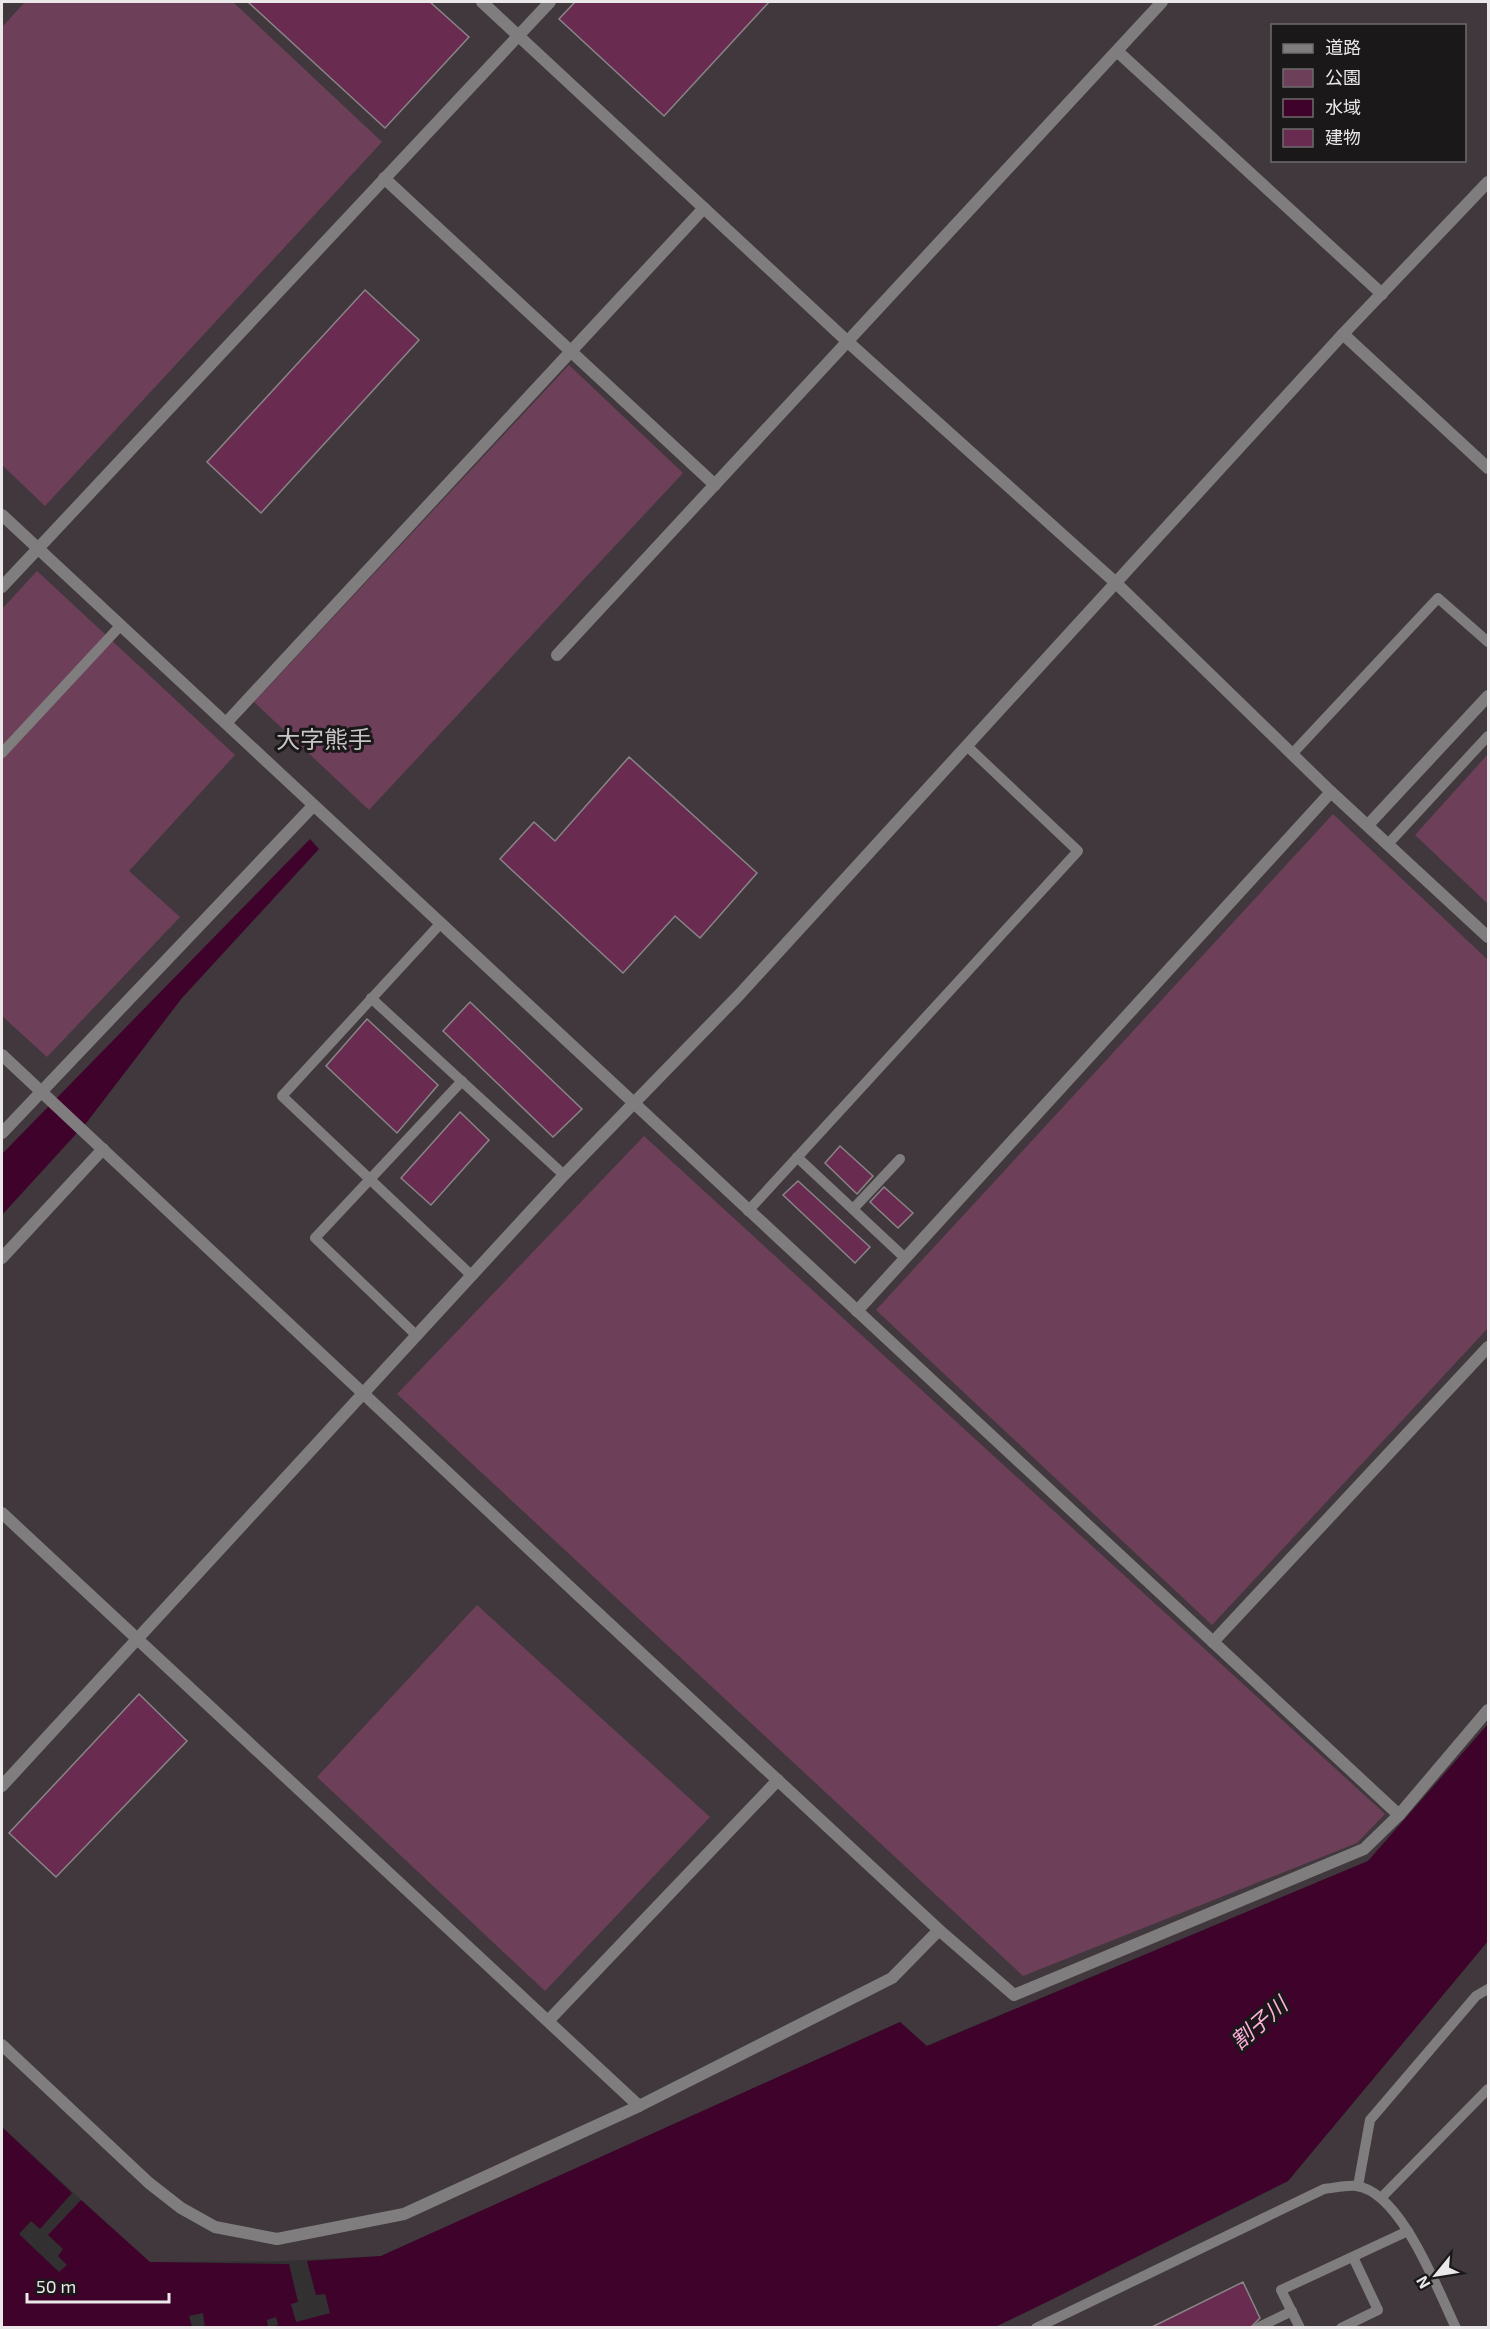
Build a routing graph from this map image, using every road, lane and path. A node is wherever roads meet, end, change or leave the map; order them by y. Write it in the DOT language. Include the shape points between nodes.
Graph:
graph roads {
  1 [pos="482,2"];
  2 [pos="550,2"];
  3 [pos="1162,2"];
  4 [pos="519,35"];
  5 [pos="1117,51"];
  6 [pos="384,178"];
  7 [pos="1488,182"];
  8 [pos="704,208"];
  9 [pos="1382,294"];
  10 [pos="1343,334"];
  11 [pos="848,342"];
  12 [pos="571,351"];
  13 [pos="1488,468"];
  14 [pos="715,485"];
  15 [pos="2,514"];
  16 [pos="38,548"];
  17 [pos="1116,583"];
  18 [pos="2,586"];
  19 [pos="121,625"];
  20 [pos="1488,642"];
  21 [pos="557,655"];
  22 [pos="1488,696"];
  23 [pos="226,723"];
  24 [pos="1488,736"];
  25 [pos="967,746"];
  26 [pos="2,753"];
  27 [pos="1292,754"];
  28 [pos="1331,792"];
  29 [pos="313,806"];
  30 [pos="1368,825"];
  31 [pos="1388,844"];
  32 [pos="441,923"];
  33 [pos="1488,937"];
  34 [pos="371,998"];
  35 [pos="2,1055"];
  36 [pos="462,1081"];
  37 [pos="42,1093"];
  38 [pos="633,1104"];
  39 [pos="2,1133"];
  40 [pos="103,1149"];
  41 [pos="797,1157"];
  42 [pos="900,1159"];
  43 [pos="564,1175"];
  44 [pos="370,1180"];
  45 [pos="853,1209"];
  46 [pos="748,1211"];
  47 [pos="2,1258"];
  48 [pos="905,1258"];
  49 [pos="471,1275"];
  50 [pos="857,1311"];
  51 [pos="416,1335"];
  52 [pos="1488,1347"];
  53 [pos="363,1392"];
  54 [pos="2,1513"];
  55 [pos="136,1637"];
  56 [pos="1213,1642"];
  57 [pos="1488,1710"];
  58 [pos="778,1780"];
  59 [pos="2,1786"];
  60 [pos="1399,1815"];
  61 [pos="939,1929"];
  62 [pos="1488,1989"];
  63 [pos="549,2020"];
  64 [pos="2,2045"];
  65 [pos="1488,2089"];
  66 [pos="639,2106"];
  67 [pos="1358,2186"];
  68 [pos="1382,2198"];
  69 [pos="1408,2231"];
  70 [pos="1353,2257"];
  71 [pos="1292,2311"];
  72 [pos="1036,2328"];
  73 [pos="1257,2328"];
  74 [pos="1300,2328"];
  75 [pos="1341,2328"];
  76 [pos="1456,2328"];
  1 -- 4 [label="street"];
  2 -- 4 [label="street"];
  3 -- 5 [label="street"];
  4 -- 6 [label="street"];
  4 -- 8 [label="street"];
  5 -- 9 [label="street"];
  5 -- 11 [label="street"];
  6 -- 12 [label="street"];
  6 -- 16 [label="street"];
  7 -- 9 [label="street"];
  8 -- 11 [label="street"];
  8 -- 12 [label="street"];
  9 -- 10 [label="street"];
  10 -- 13 [label="street"];
  10 -- 17 [label="street"];
  11 -- 14 [label="street"];
  11 -- 17 [label="street"];
  12 -- 14 [label="street"];
  12 -- 23 [label="street"];
  14 -- 21 [label="street"];
  15 -- 16 [label="street"];
  16 -- 18 [label="street"];
  16 -- 19 [label="street"];
  17 -- 25 [label="street"];
  17 -- 27 [label="street"];
  19 -- 23 [label="street"];
  19 -- 26 [label="lane"];
  20 -- 27 [label="lane" via="1438,598"];
  22 -- 30 [label="street"];
  23 -- 29 [label="street"];
  24 -- 31 [label="lane"];
  25 -- 38 [label="street" via="739,995"];
  25 -- 41 [label="lane" via="1078,851"];
  27 -- 28 [label="street"];
  28 -- 30 [label="street"];
  28 -- 48 [label="street"];
  29 -- 32 [label="street"];
  29 -- 37 [label="street"];
  30 -- 31 [label="street"];
  31 -- 33 [label="street"];
  32 -- 34 [label="lane"];
  32 -- 38 [label="street"];
  34 -- 36 [label="lane"];
  34 -- 44 [label="lane" via="282,1096"];
  35 -- 37 [label="street"];
  36 -- 43 [label="lane"];
  36 -- 44 [label="lane"];
  37 -- 39 [label="street"];
  37 -- 40 [label="street"];
  38 -- 43 [label="street"];
  38 -- 46 [label="street"];
  40 -- 47 [label="street"];
  40 -- 53 [label="street"];
  41 -- 45 [label="lane"];
  41 -- 46 [label="lane"];
  42 -- 45 [label="lane"];
  43 -- 49 [label="street"];
  44 -- 49 [label="lane"];
  44 -- 51 [label="lane" via="315,1238"];
  45 -- 48 [label="lane"];
  46 -- 50 [label="street"];
  48 -- 50 [label="street"];
  49 -- 51 [label="street"];
  50 -- 56 [label="street"];
  51 -- 53 [label="street"];
  52 -- 56 [label="street"];
  53 -- 55 [label="street"];
  53 -- 58 [label="street"];
  54 -- 55 [label="street"];
  55 -- 59 [label="street"];
  55 -- 63 [label="street"];
  56 -- 60 [label="street"];
  57 -- 60 [label="street"];
  58 -- 61 [label="street"];
  58 -- 63 [label="street"];
  60 -- 61 [label="street" via="1364,1849 1014,1995"];
  61 -- 66 [label="street" via="892,1978"];
  62 -- 67 [label="lane" via="1476,1996 1370,2120"];
  63 -- 66 [label="street"];
  64 -- 66 [label="street" via="149,2183 181,2208 215,2227 277,2239 404,2214"];
  65 -- 68 [label="lane"];
  67 -- 68 [label="lane"];
  67 -- 72 [label="lane" via="1324,2189"];
  68 -- 69 [label="lane"];
  69 -- 70 [label="lane"];
  69 -- 76 [label="lane"];
  70 -- 71 [label="lane" via="1281,2290"];
  70 -- 75 [label="lane" via="1378,2310"];
  71 -- 73 [label="lane"];
  71 -- 74 [label="lane"];
}
